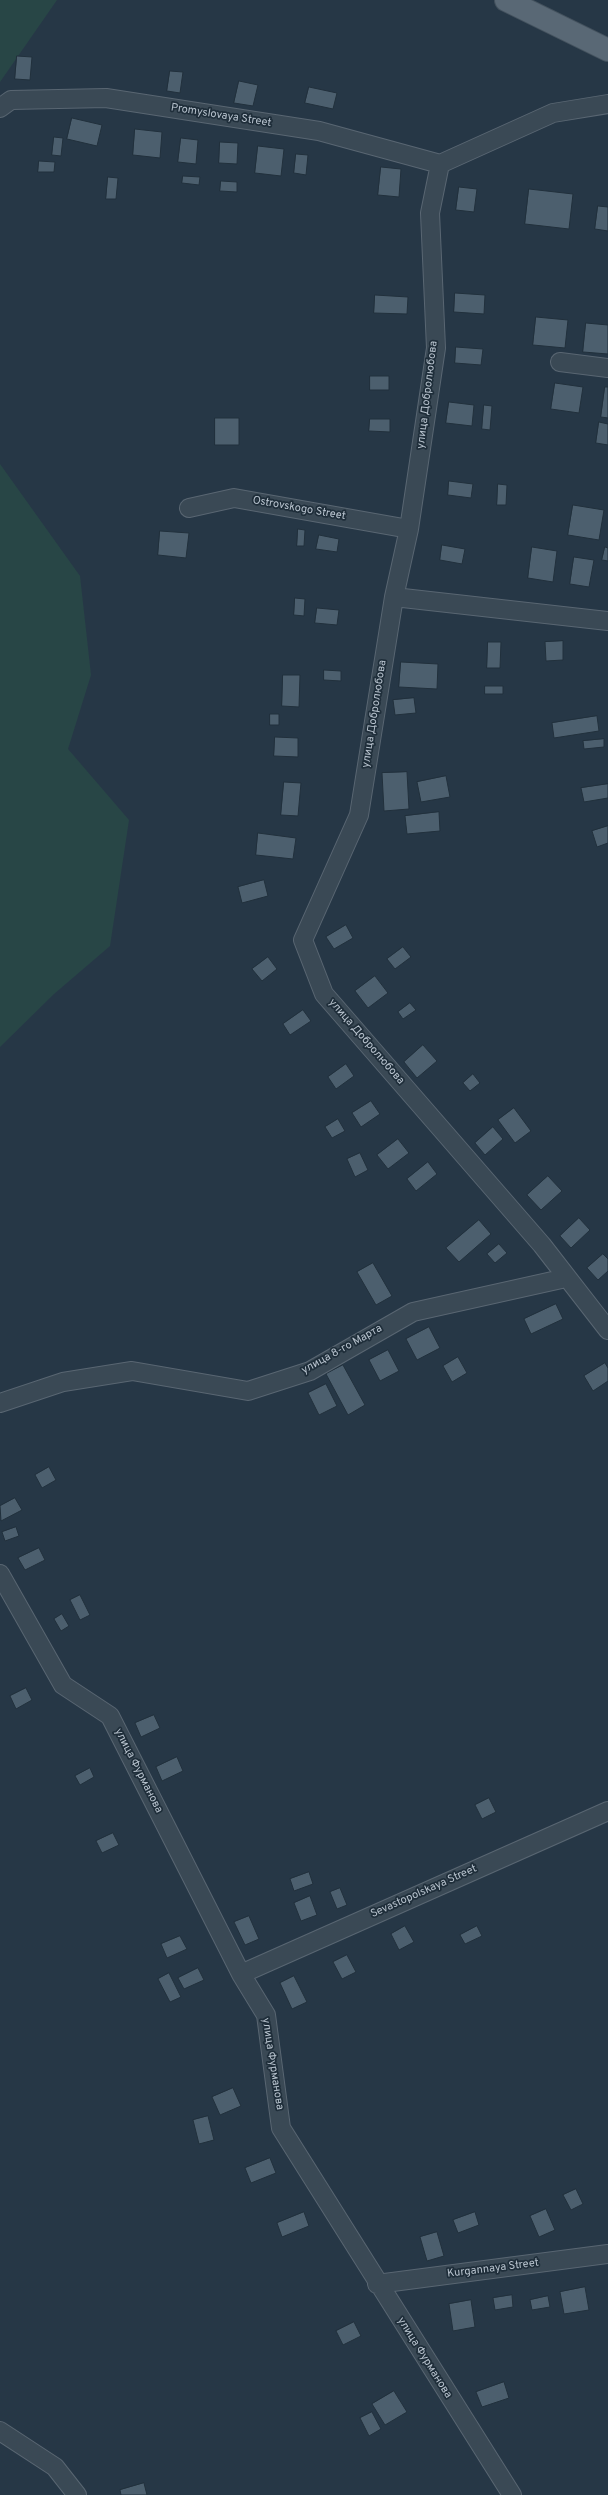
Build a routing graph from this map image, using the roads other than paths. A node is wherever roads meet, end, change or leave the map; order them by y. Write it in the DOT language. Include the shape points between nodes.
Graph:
graph roads {
  1 [pos="513,2"];
  2 [pos="608,50"];
  3 [pos="608,104"];
  4 [pos="0,108"];
  5 [pos="440,164"];
  6 [pos="560,362"];
  7 [pos="608,368"];
  8 [pos="189,508"];
  9 [pos="409,529"];
  10 [pos="394,597"];
  11 [pos="608,622"];
  12 [pos="566,1278"];
  13 [pos="608,1330"];
  14 [pos="0,1403"];
  15 [pos="0,1574"];
  16 [pos="608,1811"];
  17 [pos="241,1974"];
  18 [pos="608,2254"];
  19 [pos="377,2284"];
  20 [pos="0,2431"];
  21 [pos="77,2495"];
  22 [pos="512,2495"];
  1 -- 2 [label="main road"];
  3 -- 5 [label="street" via="553,113"];
  4 -- 5 [label="street, Promyslovaya Street" via="11,100 106,98 319,131"];
  5 -- 9 [label="street, улица Добролюбова" via="430,213 436,348"];
  6 -- 7 [label="street"];
  8 -- 9 [label="street, Ostrovskogo Street" via="234,498"];
  9 -- 10 [label="street, улица Добролюбова"];
  10 -- 11 [label="street"];
  10 -- 12 [label="street, улица Добролюбова" via="359,815 303,940 324,994 542,1245"];
  12 -- 13 [label="street, улица Добролюбова"];
  12 -- 14 [label="street, улица 8-го Марта" via="413,1312 310,1370 248,1391 132,1370 63,1382"];
  15 -- 17 [label="street, улица Фурманова" via="63,1685 110,1716"];
  16 -- 17 [label="street, Sevastopolskaya Street"];
  17 -- 19 [label="street, улица Фурманова" via="266,2015 282,2128"];
  18 -- 19 [label="street, Kurgannaya Street"];
  19 -- 22 [label="street, улица Фурманова"];
  20 -- 21 [label="street" via="55,2467"];
}
